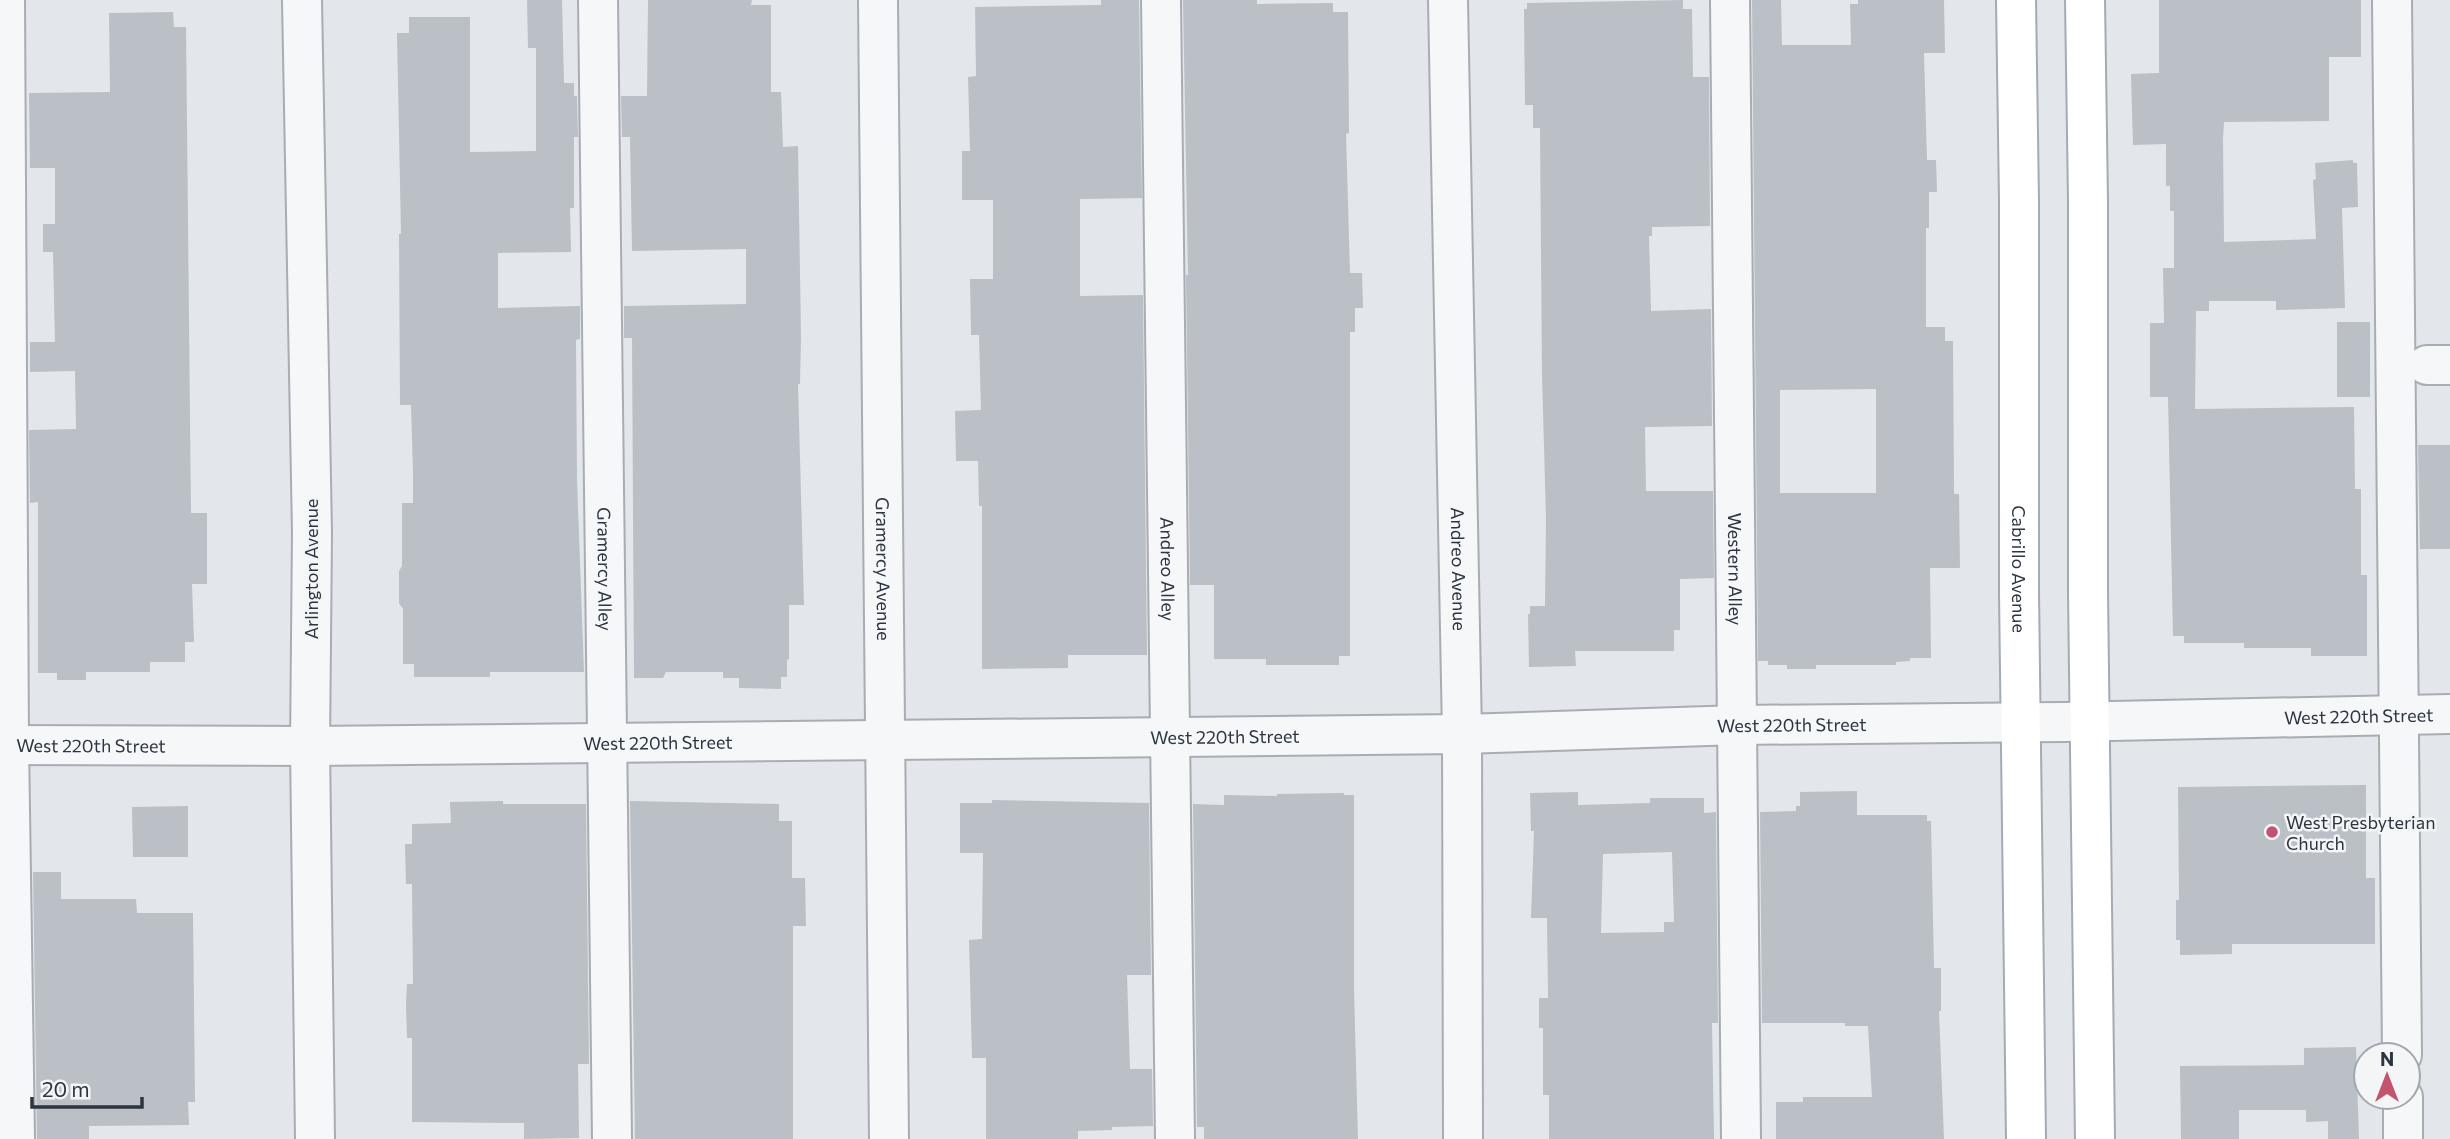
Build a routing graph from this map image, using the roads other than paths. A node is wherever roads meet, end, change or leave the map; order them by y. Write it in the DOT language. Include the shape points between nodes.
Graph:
graph roads {
  1 [pos="5,0"];
  2 [pos="302,0"];
  3 [pos="598,0"];
  4 [pos="878,0"];
  5 [pos="1161,0"];
  6 [pos="1448,0"];
  7 [pos="1730,0"];
  8 [pos="2016,0"];
  9 [pos="2085,0"];
  10 [pos="2392,0"];
  11 [pos="2450,714"];
  12 [pos="2398,715"];
  13 [pos="2090,721"];
  14 [pos="2021,722"];
  15 [pos="1738,725"];
  16 [pos="1462,734"];
  17 [pos="1170,737"];
  18 [pos="886,739"];
  19 [pos="606,743"];
  20 [pos="5,744"];
  21 [pos="310,746"];
  22 [pos="2402,1041"];
  23 [pos="2403,1111"];
  24 [pos="15,1139"];
  25 [pos="315,1139"];
  26 [pos="612,1139"];
  27 [pos="889,1139"];
  28 [pos="1175,1139"];
  29 [pos="1463,1139"];
  30 [pos="1741,1139"];
  31 [pos="2026,1139"];
  32 [pos="2095,1139"];
  33 [pos="2403,1139"];
  1 -- 20 [label="street"];
  2 -- 21 [label="street, Arlington Avenue" via="312,533"];
  3 -- 19 [label="street, Gramercy Alley"];
  4 -- 18 [label="street, Gramercy Avenue"];
  5 -- 17 [label="street, Andreo Alley"];
  6 -- 16 [label="street, Andreo Avenue"];
  7 -- 15 [label="street, Western Alley"];
  8 -- 14 [label="main road, Cabrillo Avenue"];
  9 -- 13 [label="main road"];
  10 -- 12 [label="street"];
  11 -- 12 [label="street, West 220th Street"];
  12 -- 13 [label="street, West 220th Street"];
  12 -- 22 [label="street"];
  13 -- 14 [label="street, West 220th Street"];
  13 -- 32 [label="main road"];
  14 -- 15 [label="street, West 220th Street"];
  14 -- 31 [label="main road, Cabrillo Avenue"];
  15 -- 16 [label="street, West 220th Street"];
  15 -- 30 [label="street, Western Alley"];
  16 -- 17 [label="street, West 220th Street"];
  16 -- 29 [label="street, Andreo Avenue"];
  17 -- 18 [label="street, West 220th Street"];
  17 -- 28 [label="street, Andreo Alley"];
  18 -- 19 [label="street, West 220th Street"];
  18 -- 27 [label="street, Gramercy Avenue"];
  19 -- 21 [label="street, West 220th Street"];
  19 -- 26 [label="street, Gramercy Alley"];
  20 -- 21 [label="street, West 220th Street"];
  20 -- 24 [label="street"];
  21 -- 25 [label="street, Arlington Avenue"];
  23 -- 33 [label="street"];
}
